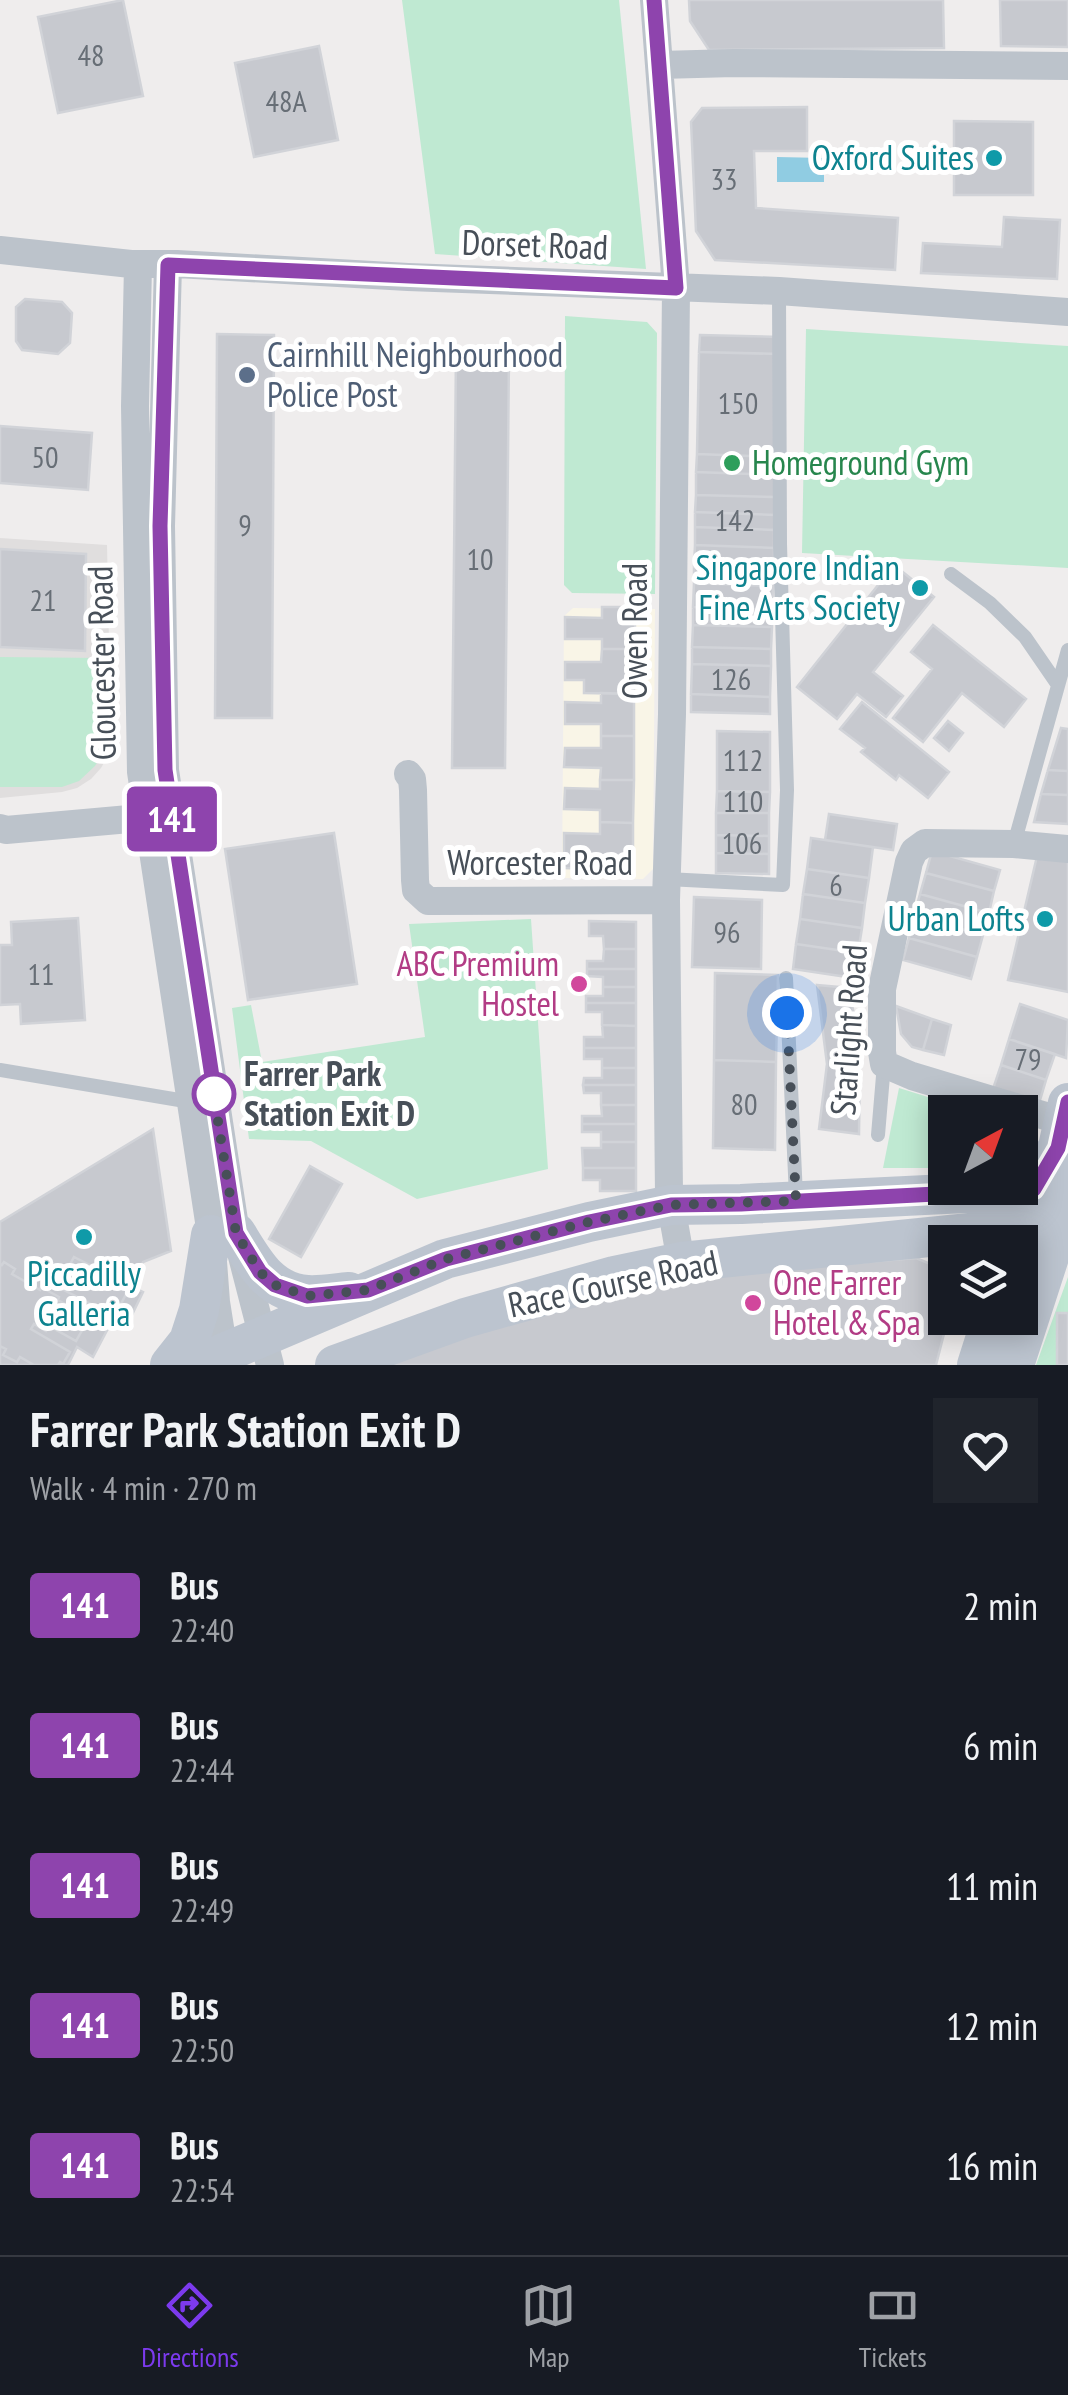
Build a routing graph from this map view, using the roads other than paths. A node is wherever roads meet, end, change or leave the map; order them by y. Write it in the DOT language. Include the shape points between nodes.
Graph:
graph roads {
  1 [pos="654,0"];
  2 [pos="660,65"];
  3 [pos="1068,66"];
  4 [pos="0,250"];
  5 [pos="138,264"];
  6 [pos="168,265"];
  7 [pos="676,288"];
  8 [pos="780,291"];
  9 [pos="1068,312"];
  10 [pos="951,574"];
  11 [pos="1068,650"];
  12 [pos="1058,686"];
  13 [pos="408,774"];
  14 [pos="159,816"];
  15 [pos="2,831"];
  16 [pos="1014,844"];
  17 [pos="1068,849"];
  18 [pos="667,889"];
  19 [pos="786,978"];
  20 [pos="884,1064"];
  21 [pos="0,1070"];
  22 [pos="191,1102"];
  23 [pos="1063,1124"];
  24 [pos="878,1135"];
  25 [pos="796,1201"];
  26 [pos="671,1205"];
  27 [pos="1047,1212"];
  28 [pos="224,1234"];
  29 [pos="681,1262"];
  30 [pos="368,1290"];
  31 [pos="987,1335"];
  32 [pos="266,1350"];
  33 [pos="218,1361"];
  34 [pos="170,1365"];
  35 [pos="335,1365"];
  36 [pos="977,1365"];
  37 [pos="1014,1365"];
  1 -- 2 [label="street, Owen Road"];
  2 -- 3 [label="street"];
  2 -- 7 [label="street, Owen Road"];
  4 -- 5 [label="street, Dorset Road"];
  5 -- 6 [label="street, Dorset Road"];
  5 -- 14 [label="street, Gloucester Road" via="141,772"];
  6 -- 7 [label="street, Dorset Road"];
  6 -- 14 [label="street, Gloucester Road" via="160,526 165,770"];
  7 -- 8 [label="street, Dorset Road"];
  7 -- 18 [label="street, Owen Road"];
  8 -- 9 [label="street, Dorset Road"];
  8 -- 18 [label="lane" via="783,884"];
  10 -- 12 [label="lane" via="1024,637"];
  11 -- 12 [label="lane"];
  12 -- 16 [label="lane"];
  13 -- 18 [label="street, Worcester Road" via="414,880 428,901"];
  14 -- 15 [label="street"];
  14 -- 22 [label="street, Gloucester Road"];
  14 -- 28 [label="street, Gloucester Road"];
  16 -- 17 [label="street, Starlight Road"];
  16 -- 20 [label="street, Starlight Road" via="925,842 914,851 882,989"];
  18 -- 26 [label="street, Owen Road"];
  19 -- 25 [label="lane"];
  20 -- 23 [label="street"];
  20 -- 24 [label="lane, Starlight Road"];
  21 -- 22 [label="lane"];
  22 -- 28 [label="street, Gloucester Road"];
  23 -- 27 [label="street"];
  25 -- 26 [label="street, Race Course Road"];
  25 -- 27 [label="street, Race Course Road"];
  26 -- 29 [label="street, Owen Road"];
  26 -- 30 [label="street, Race Course Road" via="446,1259"];
  27 -- 29 [label="street, Race Course Road"];
  27 -- 37 [label="street" via="1050,1254"];
  28 -- 30 [label="street" via="275,1285 307,1296"];
  28 -- 32 [label="street, Gloucester Road"];
  28 -- 33 [label="street, Gloucester Road"];
  28 -- 34 [label="street" via="189,1340"];
  29 -- 35 [label="street, Race Course Road" via="465,1318"];
  30 -- 32 [label="street, Race Course Road"];
  31 -- 36 [label="street"];
  32 -- 33 [label="street, Race Course Road"];
}
